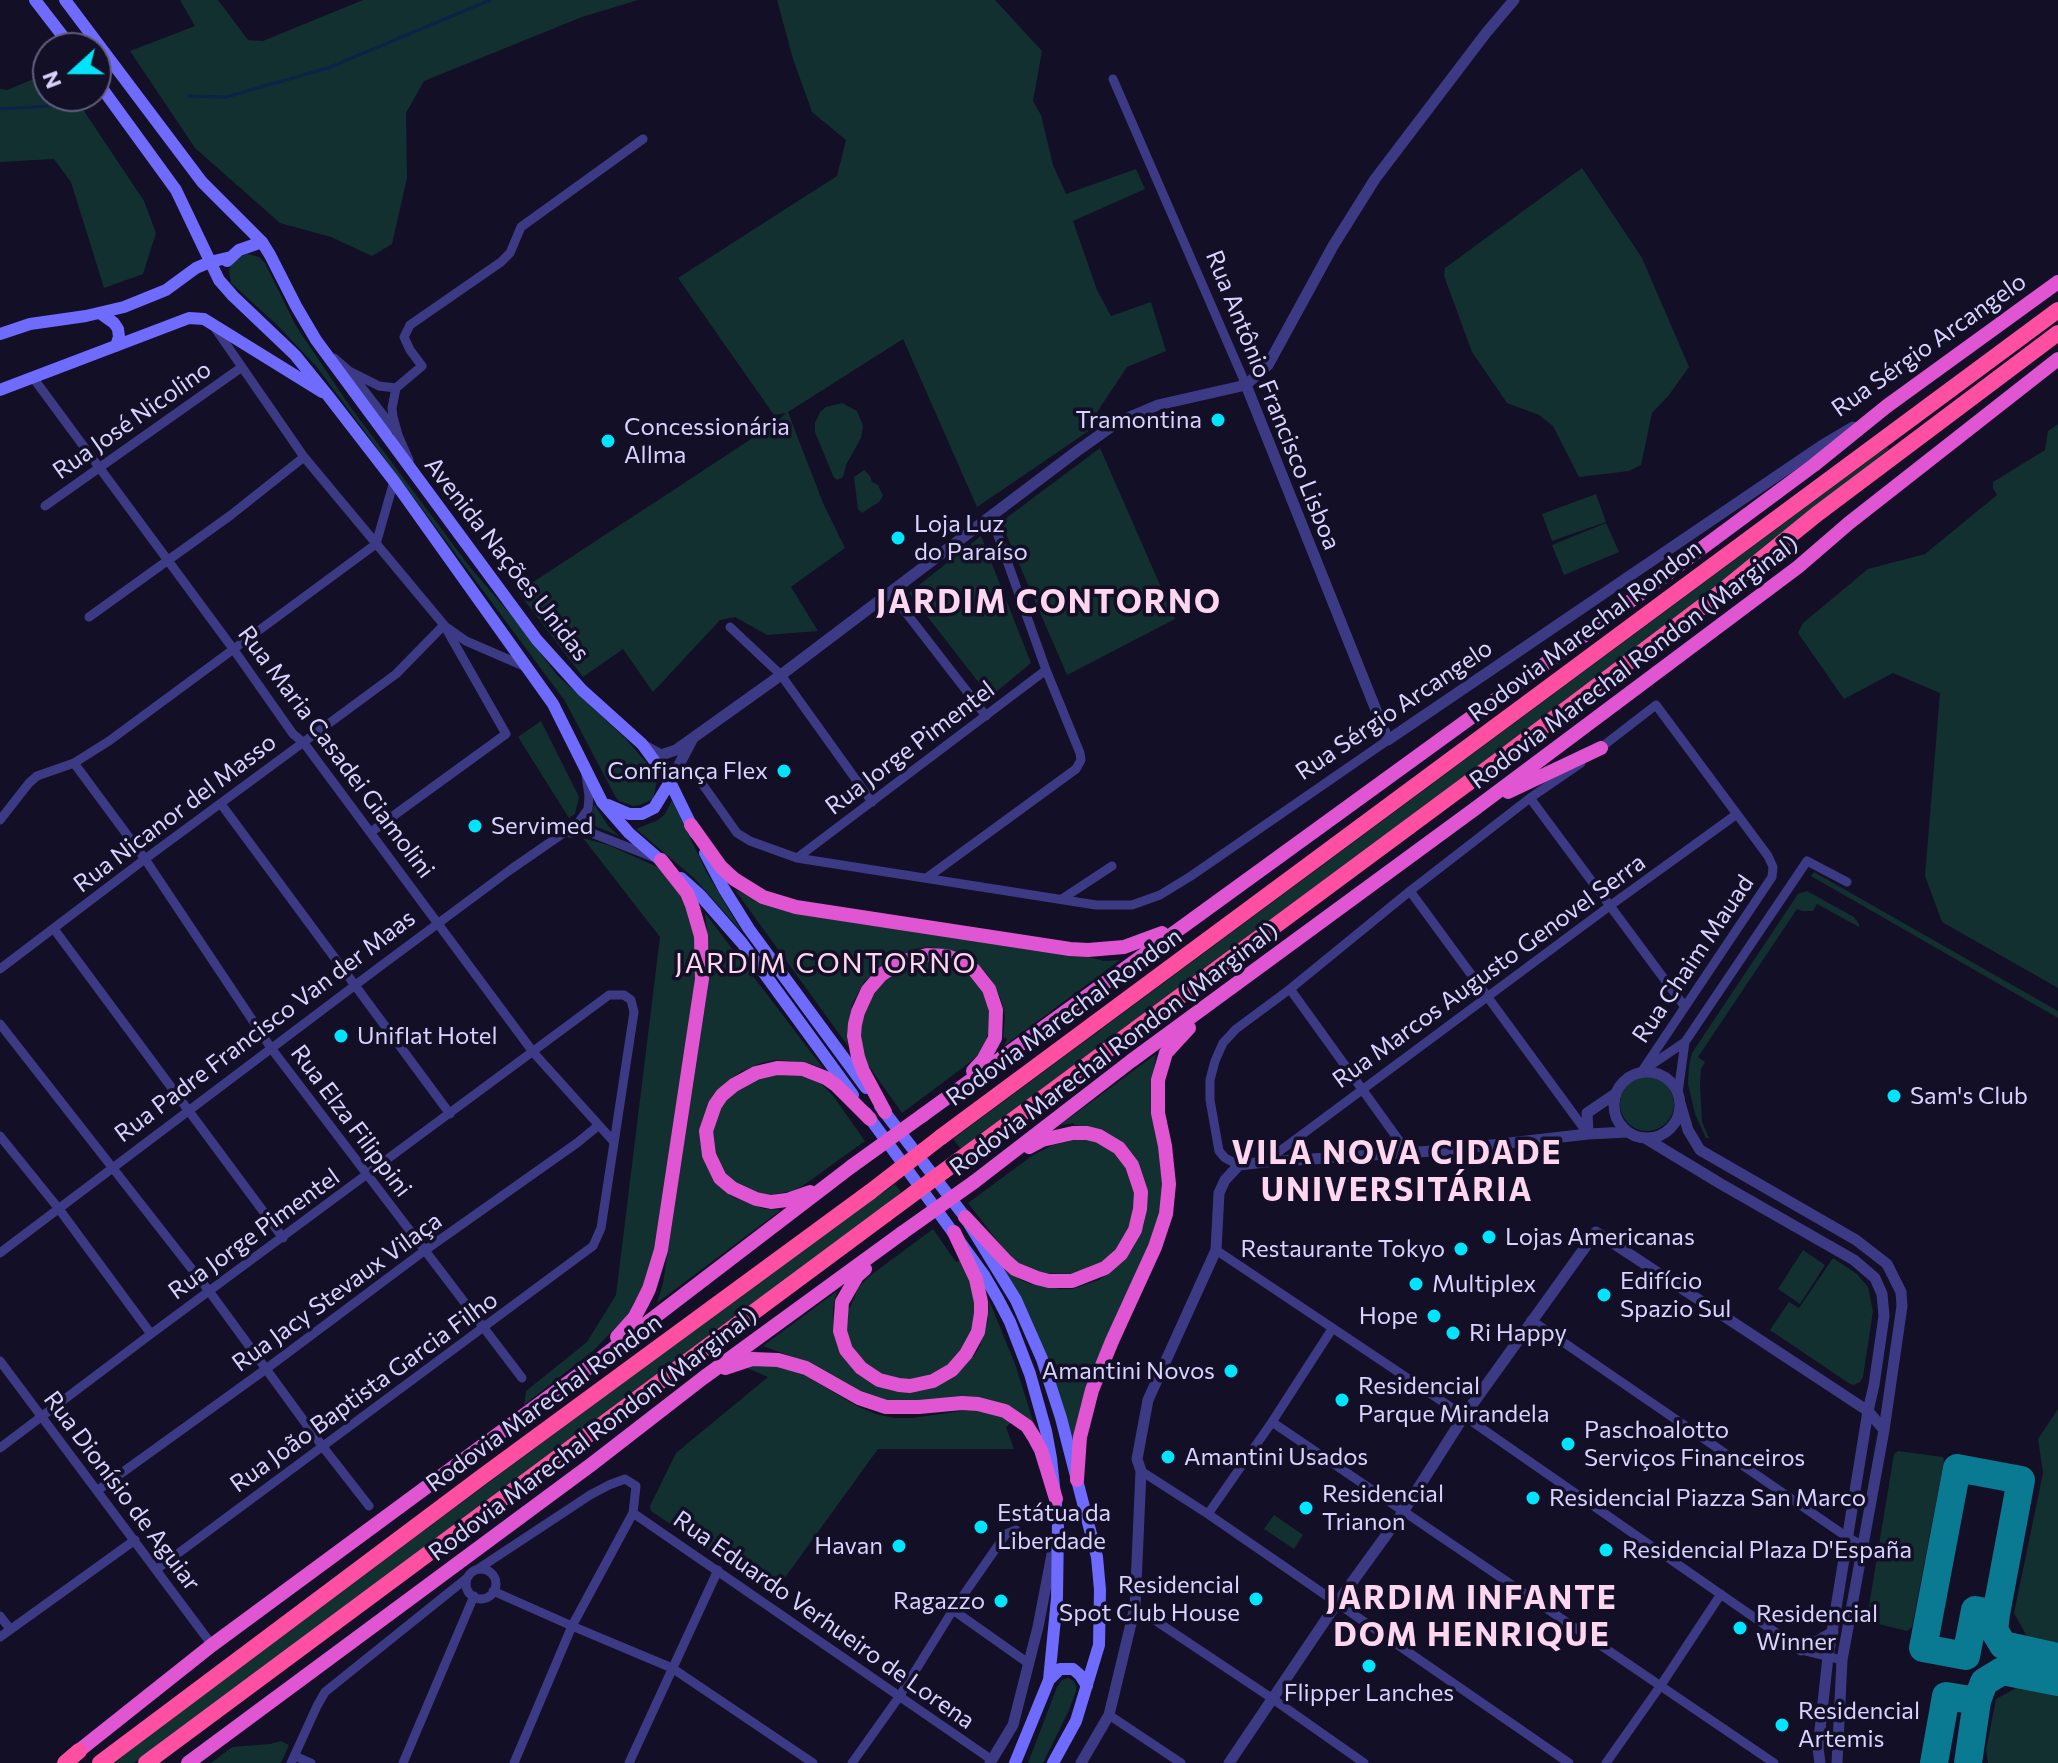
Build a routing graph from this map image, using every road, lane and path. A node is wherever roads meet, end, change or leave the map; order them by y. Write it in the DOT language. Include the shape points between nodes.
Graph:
graph roads {
  1 [pos="35,0"];
  2 [pos="65,0"];
  3 [pos="1514,0"];
  4 [pos="60,32"];
  5 [pos="1113,79"];
  6 [pos="112,102"];
  7 [pos="643,139"];
  8 [pos="262,242"];
  9 [pos="200,244"];
  10 [pos="231,257"];
  11 [pos="210,262"];
  12 [pos="219,280"];
  13 [pos="2058,282"];
  14 [pos="166,290"];
  15 [pos="2058,310"];
  16 [pos="100,313"];
  17 [pos="213,325"];
  18 [pos="2058,333"];
  19 [pos="0,334"];
  20 [pos="316,340"];
  21 [pos="116,346"];
  22 [pos="2058,359"];
  23 [pos="1268,365"];
  24 [pos="242,367"];
  25 [pos="1282,367"];
  26 [pos="349,371"];
  27 [pos="34,379"];
  28 [pos="1246,385"];
  29 [pos="396,388"];
  30 [pos="0,390"];
  31 [pos="329,397"];
  32 [pos="1887,406"];
  33 [pos="398,435"];
  34 [pos="304,457"];
  35 [pos="100,468"];
  36 [pos="394,481"];
  37 [pos="419,481"];
  38 [pos="45,506"];
  39 [pos="991,516"];
  40 [pos="376,544"];
  41 [pos="168,560"];
  42 [pos="890,592"];
  43 [pos="89,617"];
  44 [pos="444,625"];
  45 [pos="730,627"];
  46 [pos="234,650"];
  47 [pos="529,668"];
  48 [pos="1046,670"];
  49 [pos="781,675"];
  50 [pos="986,716"];
  51 [pos="692,739"];
  52 [pos="1388,740"];
  53 [pos="304,743"];
  54 [pos="642,744"];
  55 [pos="1601,748"];
  56 [pos="74,763"];
  57 [pos="585,768"];
  58 [pos="670,782"];
  59 [pos="703,785"];
  60 [pos="1530,798"];
  61 [pos="602,802"];
  62 [pos="872,802"];
  63 [pos="221,804"];
  64 [pos="1476,808"];
  65 [pos="1737,814"];
  66 [pos="0,820"];
  67 [pos="691,825"];
  68 [pos="371,832"];
  69 [pos="559,837"];
  70 [pos="797,858"];
  71 [pos="145,859"];
  72 [pos="661,860"];
  73 [pos="1112,866"];
  74 [pos="928,877"];
  75 [pos="1847,882"];
  76 [pos="1410,891"];
  77 [pos="1062,899"];
  78 [pos="1611,905"];
  79 [pos="1198,914"];
  80 [pos="439,923"];
  81 [pos="54,929"];
  82 [pos="0,969"];
  83 [pos="355,985"];
  84 [pos="1290,989"];
  85 [pos="1227,991"];
  86 [pos="1487,996"];
  87 [pos="1685,1007"];
  88 [pos="0,1024"];
  89 [pos="1685,1042"];
  90 [pos="271,1048"];
  91 [pos="533,1052"];
  92 [pos="1642,1071"];
  93 [pos="1363,1088"];
  94 [pos="1615,1094"];
  95 [pos="1679,1098"];
  96 [pos="941,1102"];
  97 [pos="188,1110"];
  98 [pos="885,1112"];
  99 [pos="450,1114"];
  100 [pos="870,1119"];
  101 [pos="599,1125"];
  102 [pos="1628,1132"];
  103 [pos="1588,1134"];
  104 [pos="0,1136"];
  105 [pos="1645,1138"];
  106 [pos="614,1142"];
  107 [pos="1408,1153"];
  108 [pos="1265,1162"];
  109 [pos="1239,1165"];
  110 [pos="994,1167"];
  111 [pos="114,1168"];
  112 [pos="847,1170"];
  113 [pos="367,1176"];
  114 [pos="59,1209"];
  115 [pos="965,1217"];
  116 [pos="954,1232"];
  117 [pos="900,1235"];
  118 [pos="283,1238"];
  119 [pos="1216,1250"];
  120 [pos="424,1251"];
  121 [pos="0,1253"];
  122 [pos="209,1291"];
  123 [pos="1531,1320"];
  124 [pos="483,1329"];
  125 [pos="1332,1329"];
  126 [pos="151,1334"];
  127 [pos="0,1361"];
  128 [pos="588,1368"];
  129 [pos="266,1369"];
  130 [pos="522,1378"];
  131 [pos="703,1378"];
  132 [pos="1874,1385"];
  133 [pos="1848,1397"];
  134 [pos="1868,1411"];
  135 [pos="1464,1416"];
  136 [pos="42,1417"];
  137 [pos="1272,1422"];
  138 [pos="1884,1430"];
  139 [pos="323,1447"];
  140 [pos="0,1448"];
  141 [pos="1141,1471"];
  142 [pos="1077,1480"];
  143 [pos="98,1490"];
  144 [pos="1056,1499"];
  145 [pos="369,1506"];
  146 [pos="1403,1512"];
  147 [pos="633,1513"];
  148 [pos="1208,1514"];
  149 [pos="1058,1524"];
  150 [pos="1011,1532"];
  151 [pos="1847,1537"];
  152 [pos="135,1540"];
  153 [pos="1863,1546"];
  154 [pos="497,1558"];
  155 [pos="157,1569"];
  156 [pos="478,1569"];
  157 [pos="718,1570"];
  158 [pos="492,1574"];
  159 [pos="467,1578"];
  160 [pos="493,1591"];
  161 [pos="1721,1594"];
  162 [pos="472,1595"];
  163 [pos="447,1596"];
  164 [pos="1337,1603"];
  165 [pos="1135,1607"];
  166 [pos="953,1610"];
  167 [pos="0,1616"];
  168 [pos="572,1626"];
  169 [pos="10,1629"];
  170 [pos="1833,1632"];
  171 [pos="0,1637"];
  172 [pos="212,1645"];
  173 [pos="1801,1650"];
  174 [pos="1828,1657"];
  175 [pos="1842,1660"];
  176 [pos="1028,1663"];
  177 [pos="672,1668"];
  178 [pos="1049,1680"];
  179 [pos="1661,1685"];
  180 [pos="1087,1686"];
  181 [pos="899,1697"];
  182 [pos="1273,1699"];
  183 [pos="1109,1715"];
  184 [pos="1818,1748"];
  185 [pos="79,1751"];
  186 [pos="1837,1757"];
  187 [pos="293,1760"];
  188 [pos="991,1761"];
  189 [pos="64,1763"];
  190 [pos="100,1763"];
  191 [pos="146,1763"];
  192 [pos="188,1763"];
  193 [pos="311,1763"];
  194 [pos="403,1763"];
  195 [pos="514,1763"];
  196 [pos="629,1763"];
  197 [pos="813,1763"];
  198 [pos="852,1763"];
  199 [pos="1015,1763"];
  200 [pos="1053,1763"];
  201 [pos="1081,1763"];
  202 [pos="1181,1763"];
  203 [pos="1229,1763"];
  204 [pos="1364,1763"];
  205 [pos="1569,1763"];
  206 [pos="1606,1763"];
  207 [pos="1774,1763"];
  208 [pos="1820,1763"];
  1 -- 4 [label="main road"];
  2 -- 8 [label="main road, Avenida Nações Unidas" via="202,182"];
  3 -- 23 [label="street" via="1375,179"];
  5 -- 28 [label="street, Rua Antônio Francisco Lisboa"];
  6 -- 9 [label="main road, Avenida Nações Unidas" via="176,190"];
  7 -- 29 [label="street" via="521,227 501,262 410,325 404,337 422,366"];
  8 -- 10 [label="main road"];
  8 -- 20 [label="main road, Avenida Nações Unidas"];
  9 -- 11 [label="main road, Avenida Nações Unidas"];
  9 -- 14 [label="main road" via="183,275"];
  10 -- 11 [label="main road"];
  10 -- 12 [label="main road"];
  11 -- 12 [label="main road, Avenida Nações Unidas"];
  11 -- 14 [label="main road"];
  12 -- 31 [label="main road, Avenida Nações Unidas"];
  13 -- 32 [label="highway, Rua Sérgio Arcangelo"];
  14 -- 16 [label="main road"];
  15 -- 190 [label="highway, Rodovia Marechal Rondon, bridge"];
  16 -- 19 [label="main road"];
  16 -- 21 [label="main road" via="118,329"];
  17 -- 21 [label="main road" via="189,318"];
  17 -- 24 [label="street"];
  17 -- 31 [label="main road"];
  18 -- 191 [label="highway, Rodovia Marechal Rondon, bridge" via="1479,775"];
  20 -- 26 [label="street"];
  20 -- 37 [label="main road, Avenida Nações Unidas"];
  21 -- 27 [label="main road"];
  22 -- 64 [label="highway, Rodovia Marechal Rondon (Marginal)" via="1798,567"];
  23 -- 25 [label="street"];
  23 -- 28 [label="street"];
  24 -- 34 [label="street"];
  24 -- 35 [label="street, Rua José Nicolino"];
  26 -- 29 [label="street"];
  26 -- 33 [label="street"];
  27 -- 30 [label="main road"];
  27 -- 35 [label="street, Rua Maria Casadei Giamolini"];
  28 -- 39 [label="street" via="1158,405 1118,422"];
  28 -- 52 [label="street, Rua Antônio Francisco Lisboa"];
  29 -- 33 [label="street" via="392,408"];
  31 -- 36 [label="main road, Avenida Nações Unidas"];
  32 -- 52 [label="street, Rua Sérgio Arcangelo"];
  32 -- 79 [label="highway, Rodovia Marechal Rondon (Marginal)" via="1649,587"];
  33 -- 37 [label="street"];
  34 -- 40 [label="street"];
  34 -- 41 [label="street"];
  35 -- 38 [label="street, Rua José Nicolino"];
  35 -- 41 [label="street, Rua Maria Casadei Giamolini"];
  36 -- 40 [label="street"];
  36 -- 47 [label="main road, Avenida Nações Unidas"];
  37 -- 54 [label="main road, Avenida Nações Unidas" via="552,657"];
  39 -- 42 [label="street"];
  39 -- 48 [label="street"];
  40 -- 44 [label="street"];
  40 -- 46 [label="street"];
  41 -- 43 [label="street"];
  41 -- 46 [label="street, Rua Maria Casadei Giamolini"];
  42 -- 49 [label="street"];
  42 -- 50 [label="street"];
  44 -- 47 [label="street" via="466,641"];
  44 -- 53 [label="street, Rua Nicanor del Masso" via="396,674"];
  44 -- 68 [label="street" via="506,734"];
  45 -- 49 [label="street"];
  46 -- 53 [label="street, Rua Maria Casadei Giamolini"];
  46 -- 56 [label="street"];
  47 -- 57 [label="main road, Avenida Nações Unidas"];
  48 -- 50 [label="street, Rua Jorge Pimentel"];
  48 -- 74 [label="street" via="1081,760"];
  49 -- 51 [label="street"];
  49 -- 62 [label="street"];
  50 -- 62 [label="street, Rua Jorge Pimentel"];
  51 -- 54 [label="street" via="661,755"];
  51 -- 58 [label="street"];
  52 -- 77 [label="street, Rua Sérgio Arcangelo" via="1160,895 1132,905"];
  53 -- 63 [label="street, Rua Nicanor del Masso"];
  53 -- 68 [label="street, Rua Maria Casadei Giamolini"];
  54 -- 58 [label="main road, Avenida Nações Unidas"];
  55 -- 60 [label="street"];
  55 -- 64 [label="highway"];
  55 -- 65 [label="street" via="1656,705"];
  56 -- 66 [label="street" via="37,776"];
  56 -- 71 [label="street, Rua Elza Filippini"];
  57 -- 61 [label="main road, Avenida Nações Unidas"];
  57 -- 69 [label="street, Rua Padre Francisco Van der Maas" via="588,809"];
  58 -- 61 [label="main road" via="654,808 642,814 620,812"];
  58 -- 67 [label="main road, Avenida Nações Unidas"];
  59 -- 70 [label="street, Rua Sérgio Arcangelo" via="737,833"];
  60 -- 76 [label="street"];
  60 -- 78 [label="street"];
  61 -- 72 [label="main road, Avenida Nações Unidas"];
  62 -- 70 [label="street, Rua Jorge Pimentel"];
  63 -- 71 [label="street, Rua Nicanor del Masso"];
  63 -- 83 [label="street"];
  64 -- 85 [label="highway, Rodovia Marechal Rondon (Marginal)"];
  65 -- 78 [label="street, Rua Marcos Augusto Genovel Serra"];
  65 -- 87 [label="street, Rua Chaim Mauad" via="1773,867 1772,877"];
  67 -- 79 [label="highway" via="734,879 763,897 796,907 1088,950 1124,947"];
  67 -- 98 [label="main road, Avenida Nações Unidas" via="749,929"];
  68 -- 80 [label="street, Rua Maria Casadei Giamolini"];
  69 -- 72 [label="street" via="584,830"];
  69 -- 80 [label="street, Rua Padre Francisco Van der Maas"];
  70 -- 74 [label="street, Rua Sérgio Arcangelo"];
  71 -- 81 [label="street, Rua Nicanor del Masso"];
  71 -- 90 [label="street, Rua Elza Filippini"];
  72 -- 100 [label="main road, Avenida Nações Unidas" via="742,943"];
  72 -- 128 [label="highway" via="687,893 699,926 702,979 697,1014 655,1271 634,1318"];
  73 -- 77 [label="street"];
  74 -- 77 [label="street, Rua Sérgio Arcangelo"];
  75 -- 89 [label="street" via="1807,861"];
  76 -- 84 [label="street"];
  76 -- 86 [label="street"];
  78 -- 86 [label="street, Rua Marcos Augusto Genovel Serra"];
  78 -- 87 [label="street"];
  79 -- 96 [label="highway, Rodovia Marechal Rondon (Marginal)"];
  80 -- 83 [label="street, Rua Padre Francisco Van der Maas"];
  80 -- 91 [label="street, Rua Maria Casadei Giamolini"];
  81 -- 82 [label="street, Rua Nicanor del Masso"];
  81 -- 97 [label="street"];
  83 -- 90 [label="street, Rua Padre Francisco Van der Maas"];
  83 -- 99 [label="street"];
  84 -- 93 [label="street"];
  84 -- 109 [label="street" via="1236,1029 1215,1061 1210,1100 1216,1140 1225,1158"];
  85 -- 110 [label="highway, Rodovia Marechal Rondon (Marginal)"];
  85 -- 142 [label="highway" via="1177,1040 1161,1064 1157,1098 1169,1184 1166,1214 1092,1390 1080,1437"];
  86 -- 93 [label="street, Rua Marcos Augusto Genovel Serra"];
  86 -- 103 [label="street"];
  87 -- 92 [label="street, Rua Chaim Mauad"];
  88 -- 111 [label="street"];
  89 -- 92 [label="street"];
  89 -- 95 [label="street"];
  90 -- 97 [label="street, Rua Padre Francisco Van der Maas"];
  90 -- 113 [label="street, Rua Elza Filippini"];
  91 -- 99 [label="street, Rua Jorge Pimentel"];
  91 -- 101 [label="street, Rua Maria Casadei Giamolini"];
  91 -- 106 [label="street, Rua Jorge Pimentel" via="609,995 631,1000 634,1012"];
  92 -- 94 [label="street" via="1625,1079"];
  92 -- 95 [label="street" via="1663,1075"];
  93 -- 107 [label="street"];
  93 -- 108 [label="street, Rua Marcos Augusto Genovel Serra"];
  94 -- 102 [label="street" via="1615,1115"];
  94 -- 103 [label="street" via="1587,1113"];
  95 -- 105 [label="street" via="1674,1124"];
  95 -- 138 [label="street" via="1700,1150 1856,1240 1887,1264 1902,1306"];
  96 -- 98 [label="highway" via="990,1049 996,1010 982,978 965,964 946,956 917,956 881,975 858,1012 858,1057"];
  96 -- 112 [label="highway, Rodovia Marechal Rondon (Marginal), bridge"];
  97 -- 111 [label="street, Rua Padre Francisco Van der Maas"];
  97 -- 118 [label="street"];
  98 -- 115 [label="main road, Avenida Nações Unidas"];
  99 -- 113 [label="street, Rua Jorge Pimentel"];
  100 -- 112 [label="highway" via="826,1078 794,1068 756,1073 734,1085 715,1105 706,1131 709,1155 720,1178 743,1195 787,1200"];
  100 -- 116 [label="main road, Avenida Nações Unidas"];
  101 -- 106 [label="street, Rua Maria Casadei Giamolini"];
  101 -- 120 [label="street, Rua Jacy Stevaux Vilaça"];
  102 -- 103 [label="street"];
  102 -- 105 [label="street"];
  103 -- 107 [label="street"];
  104 -- 114 [label="street"];
  105 -- 132 [label="street" via="1854,1260 1875,1278 1884,1316"];
  106 -- 124 [label="street, Rua João Baptista Garcia Filho" via="601,1228 593,1246"];
  107 -- 108 [label="street"];
  108 -- 109 [label="street"];
  109 -- 119 [label="street" via="1219,1193"];
  110 -- 115 [label="highway" via="1056,1136 1087,1133 1110,1141 1139,1182 1140,1209 1131,1239 1097,1273 1049,1281 1015,1269"];
  110 -- 117 [label="highway, Rodovia Marechal Rondon (Marginal), bridge"];
  111 -- 114 [label="street, Rua Padre Francisco Van der Maas"];
  111 -- 122 [label="street"];
  112 -- 128 [label="highway, Rodovia Marechal Rondon (Marginal)"];
  113 -- 118 [label="street, Rua Jorge Pimentel"];
  113 -- 120 [label="street, Rua Elza Filippini"];
  114 -- 121 [label="street, Rua Padre Francisco Van der Maas"];
  114 -- 126 [label="street"];
  115 -- 142 [label="main road, Avenida Nações Unidas" via="1007,1284 1042,1359"];
  116 -- 117 [label="highway" via="979,1291 978,1332 952,1370 910,1386 869,1375 846,1350 840,1331 842,1302 851,1285"];
  116 -- 144 [label="main road, Avenida Nações Unidas" via="984,1275 1019,1343 1041,1410"];
  117 -- 131 [label="highway, Rodovia Marechal Rondon (Marginal)"];
  118 -- 122 [label="street, Rua Jorge Pimentel"];
  119 -- 125 [label="street"];
  119 -- 141 [label="street" via="1148,1400 1137,1459"];
  120 -- 124 [label="street, Rua Elza Filippini"];
  120 -- 129 [label="street, Rua Jacy Stevaux Vilaça"];
  122 -- 126 [label="street, Rua Jorge Pimentel"];
  122 -- 129 [label="street"];
  123 -- 133 [label="street" via="1596,1232"];
  123 -- 135 [label="street"];
  123 -- 151 [label="street"];
  124 -- 130 [label="street, Rua Elza Filippini"];
  124 -- 139 [label="street, Rua João Baptista Garcia Filho"];
  125 -- 135 [label="street"];
  125 -- 137 [label="street"];
  126 -- 136 [label="street, Rua Jorge Pimentel"];
  127 -- 136 [label="street, Rua Dionísio de Aguiar"];
  128 -- 172 [label="highway, Rodovia Marechal Rondon (Marginal)"];
  129 -- 139 [label="street"];
  129 -- 143 [label="street, Rua Jacy Stevaux Vilaça"];
  131 -- 144 [label="highway" via="741,1362 778,1360 886,1407 992,1406 1027,1426 1041,1450"];
  131 -- 192 [label="highway, Rodovia Marechal Rondon (Marginal)"];
  132 -- 133 [label="street"];
  132 -- 134 [label="street"];
  133 -- 134 [label="street"];
  134 -- 138 [label="street"];
  134 -- 151 [label="street"];
  135 -- 146 [label="street"];
  135 -- 161 [label="street"];
  136 -- 140 [label="street, Rua Jorge Pimentel"];
  136 -- 143 [label="street, Rua Dionísio de Aguiar"];
  137 -- 146 [label="street"];
  137 -- 148 [label="street"];
  138 -- 153 [label="street"];
  139 -- 145 [label="street"];
  139 -- 155 [label="street, Rua João Baptista Garcia Filho"];
  141 -- 148 [label="street"];
  141 -- 165 [label="street"];
  142 -- 180 [label="main road, Avenida Nações Unidas" via="1100,1590 1099,1645"];
  143 -- 152 [label="street, Rua Dionísio de Aguiar"];
  144 -- 149 [label="main road, Avenida Nações Unidas"];
  146 -- 164 [label="street"];
  146 -- 179 [label="street"];
  147 -- 154 [label="street" via="636,1486 625,1479 590,1495"];
  147 -- 157 [label="street, Rua Eduardo Verhueiro de Lorena"];
  147 -- 168 [label="street"];
  148 -- 164 [label="street"];
  149 -- 176 [label="street, Avenida Nações Unidas"];
  149 -- 178 [label="main road, Avenida Nações Unidas"];
  150 -- 166 [label="street"];
  151 -- 153 [label="street"];
  151 -- 170 [label="street"];
  152 -- 155 [label="street, Rua Dionísio de Aguiar"];
  152 -- 169 [label="street"];
  153 -- 175 [label="street"];
  154 -- 156 [label="street"];
  154 -- 158 [label="street"];
  155 -- 172 [label="street, Rua Dionísio de Aguiar"];
  156 -- 158 [label="street"];
  156 -- 159 [label="street"];
  157 -- 177 [label="street"];
  157 -- 181 [label="street, Rua Eduardo Verhueiro de Lorena"];
  158 -- 160 [label="street"];
  159 -- 162 [label="street"];
  159 -- 163 [label="street"];
  160 -- 162 [label="street" via="485,1598"];
  160 -- 168 [label="street"];
  161 -- 173 [label="street"];
  161 -- 179 [label="street"];
  162 -- 163 [label="street"];
  162 -- 194 [label="street"];
  163 -- 187 [label="street" via="325,1692"];
  164 -- 182 [label="street"];
  164 -- 205 [label="street"];
  165 -- 182 [label="street"];
  165 -- 183 [label="street"];
  166 -- 176 [label="street"];
  166 -- 181 [label="street"];
  167 -- 169 [label="street"];
  168 -- 177 [label="street"];
  168 -- 195 [label="street"];
  169 -- 171 [label="street"];
  170 -- 173 [label="street"];
  170 -- 174 [label="street"];
  172 -- 185 [label="highway, Rodovia Marechal Rondon (Marginal)"];
  173 -- 174 [label="street"];
  174 -- 175 [label="street"];
  174 -- 184 [label="street"];
  175 -- 186 [label="street"];
  176 -- 188 [label="street, Avenida Nações Unidas" via="1013,1725"];
  177 -- 196 [label="street"];
  177 -- 197 [label="street"];
  178 -- 180 [label="main road" via="1060,1669 1073,1669"];
  178 -- 199 [label="main road, Avenida Nações Unidas"];
  179 -- 206 [label="street"];
  179 -- 207 [label="street"];
  180 -- 200 [label="main road, Avenida Nações Unidas" via="1076,1721"];
  181 -- 188 [label="street, Rua Eduardo Verhueiro de Lorena"];
  181 -- 198 [label="street"];
  182 -- 203 [label="street"];
  182 -- 204 [label="street"];
  183 -- 201 [label="street"];
  183 -- 202 [label="street"];
  184 -- 186 [label="street" via="1827,1747"];
  184 -- 208 [label="street"];
  185 -- 189 [label="highway"];
  187 -- 193 [label="street"];
}
